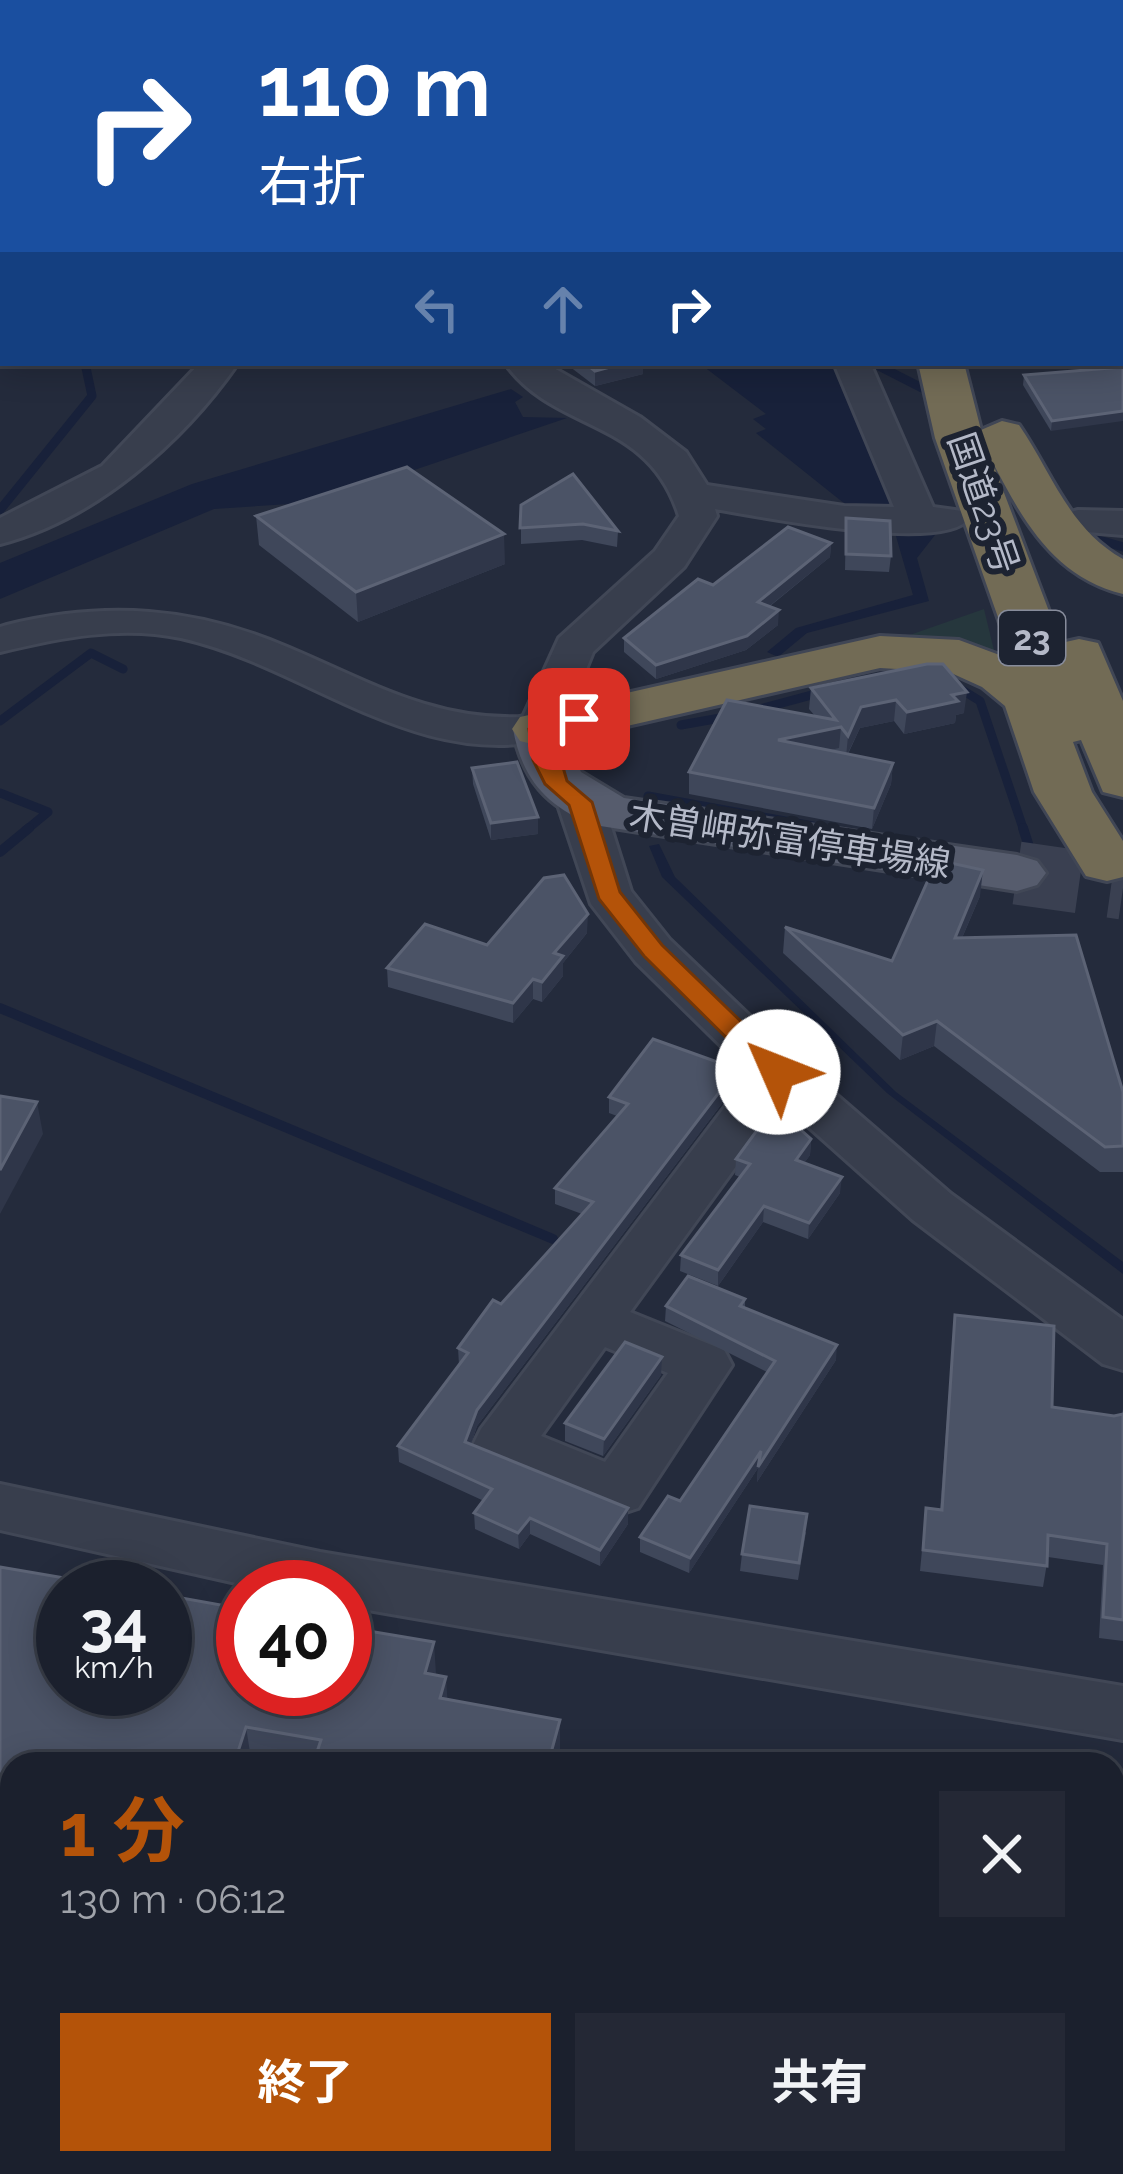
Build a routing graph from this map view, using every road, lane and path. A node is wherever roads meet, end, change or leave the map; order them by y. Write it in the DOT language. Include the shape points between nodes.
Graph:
graph roads {
  1 [pos="217,366"];
  2 [pos="526,366"];
  3 [pos="853,366"];
  4 [pos="942,366"];
  5 [pos="976,366"];
  6 [pos="981,436"];
  7 [pos="694,494"];
  8 [pos="1078,522"];
  9 [pos="1123,523"];
  10 [pos="0,532"];
  11 [pos="1123,578"];
  12 [pos="0,640"];
  13 [pos="1123,642"];
  14 [pos="774,673"];
  15 [pos="540,729"];
  16 [pos="1123,731"];
  17 [pos="1123,780"];
  18 [pos="580,802"];
  19 [pos="1017,874"];
  20 [pos="1115,889"];
  21 [pos="778,1072"];
  22 [pos="594,1320"];
  23 [pos="1123,1348"];
  24 [pos="0,1507"];
  25 [pos="1123,1713"];
  1 -- 10 [label="street" via="115,474"];
  2 -- 7 [label="street" via="646,434 688,476"];
  3 -- 7 [label="street" via="914,519"];
  4 -- 6 [label="highway, 国道23号 / 23"];
  5 -- 6 [label="highway, 国道23号 / 23"];
  6 -- 11 [label="highway, 23" via="1066,544"];
  6 -- 14 [label="highway, 23" via="991,590 952,616"];
  6 -- 17 [label="highway, 国道23号 / 23"];
  6 -- 20 [label="highway, 国道23号 / 23"];
  7 -- 15 [label="street" via="698,516 688,536 574,647"];
  8 -- 9 [label="street"];
  12 -- 15 [label="street" via="102,622 182,626 396,716 465,732"];
  13 -- 16 [label="highway, 23" via="1106,676"];
  14 -- 15 [label="highway, 23"];
  14 -- 20 [label="highway, 23" via="921,650 1000,675 1030,699 1063,792"];
  15 -- 18 [label="main road, 木曽岬弥富停車場線" via="557,784"];
  18 -- 19 [label="main road, 木曽岬弥富停車場線" via="651,820"];
  18 -- 21 [label="street" via="608,894 653,951"];
  21 -- 22 [label="street"];
  21 -- 23 [label="street" via="932,1207"];
  24 -- 25 [label="street" via="343,1581"];
}
